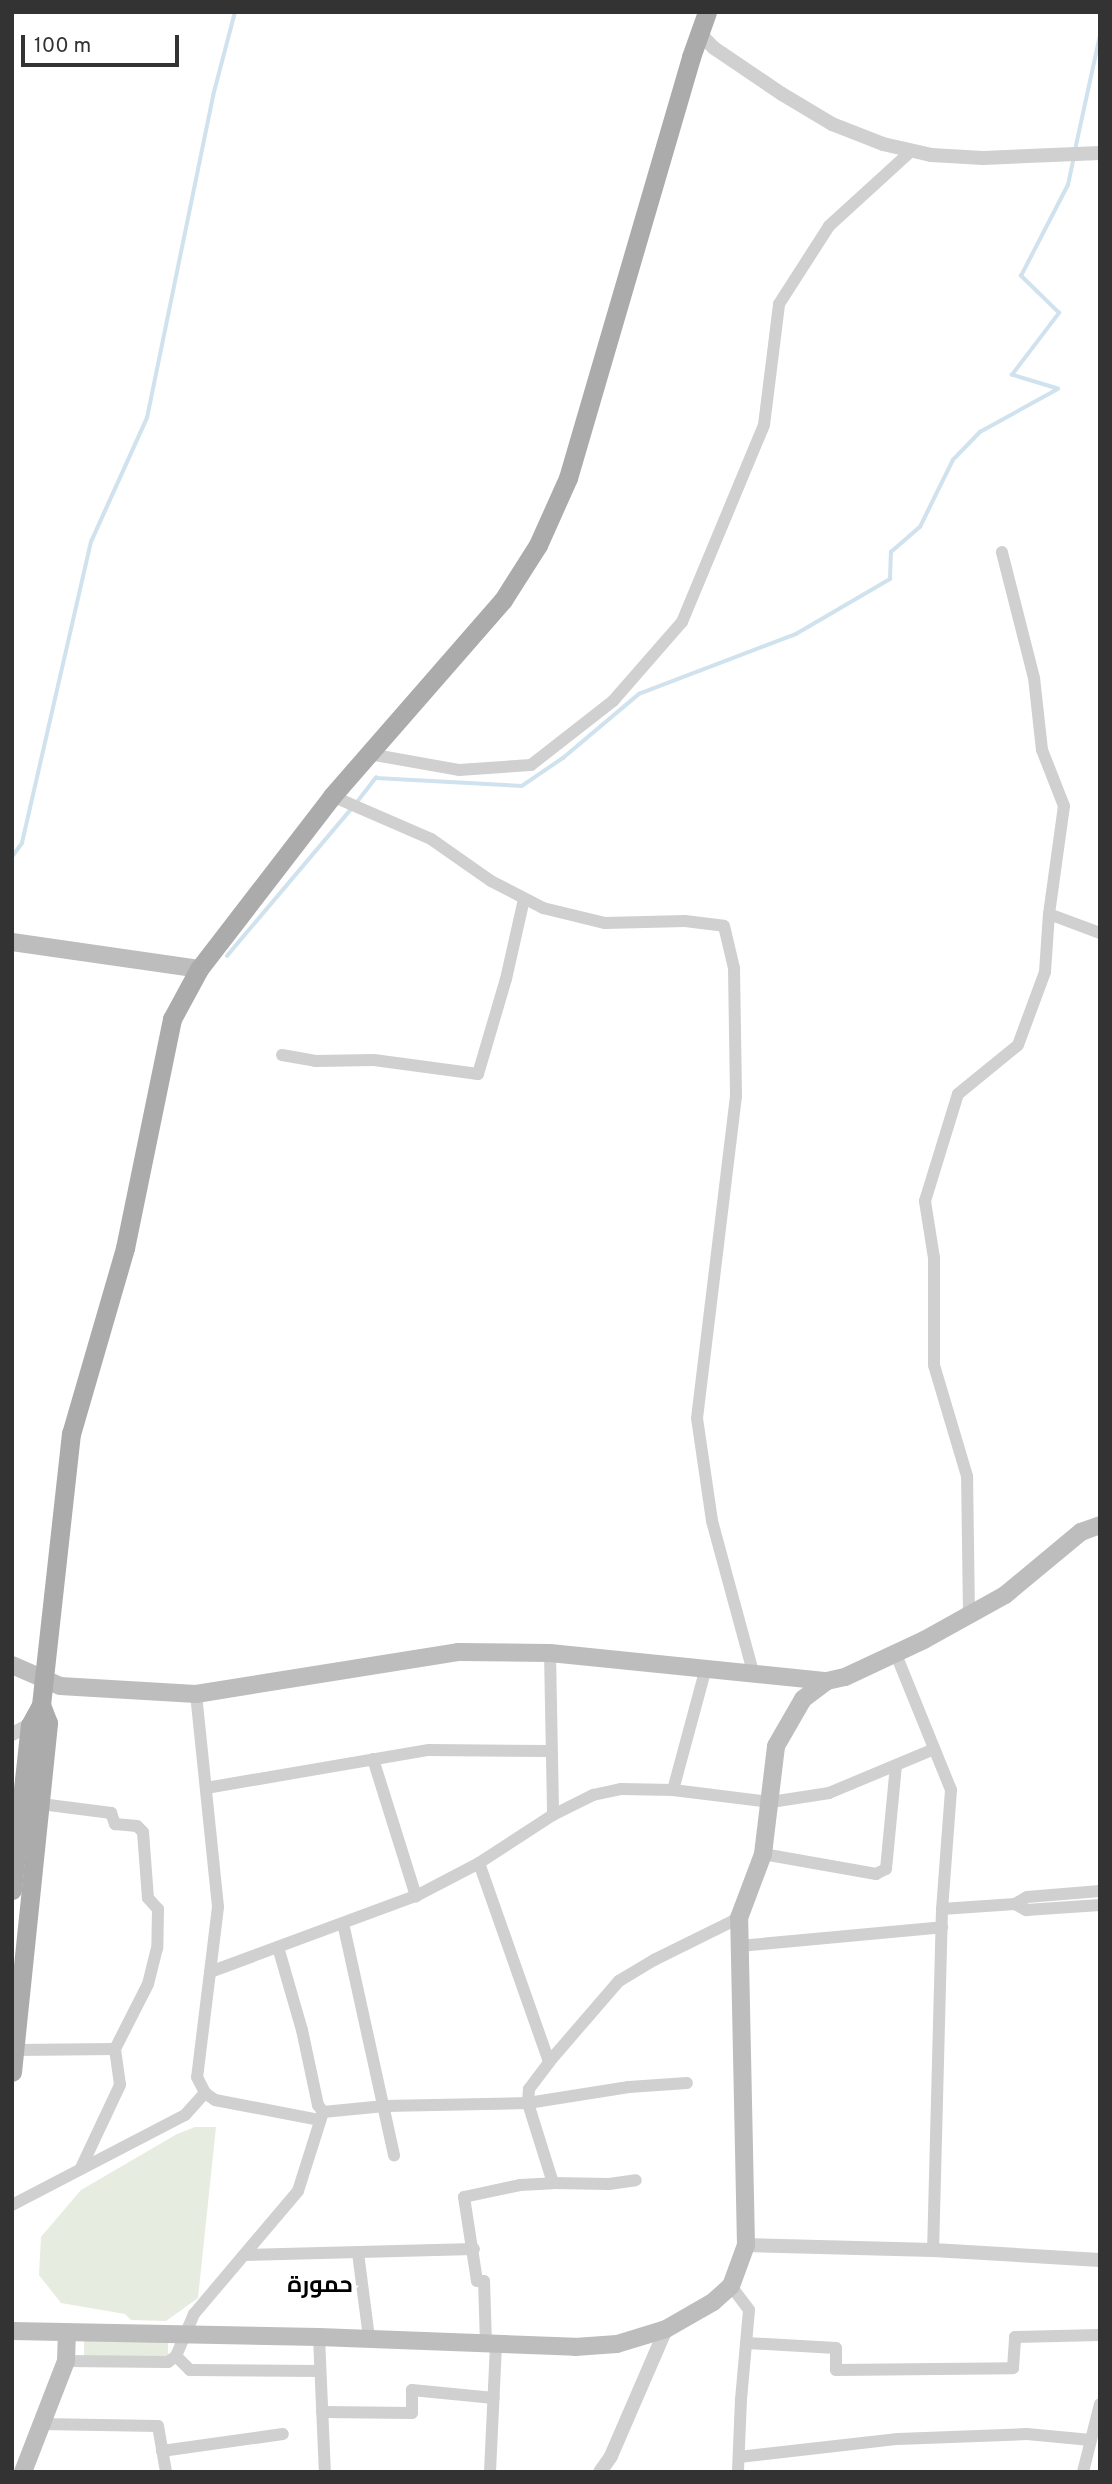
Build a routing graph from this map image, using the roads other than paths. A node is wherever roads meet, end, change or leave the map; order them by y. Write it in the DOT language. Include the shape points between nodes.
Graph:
graph roads {
  1 [pos="703,18"];
  2 [pos="910,152"];
  3 [pos="1100,153"];
  4 [pos="1002,552"];
  5 [pos="369,754"];
  6 [pos="332,796"];
  7 [pos="524,899"];
  8 [pos="1049,914"];
  9 [pos="1100,933"];
  10 [pos="12,942"];
  11 [pos="199,969"];
  12 [pos="282,1055"];
  13 [pos="1100,1525"];
  14 [pos="970,1615"];
  15 [pos="895,1652"];
  16 [pos="550,1653"];
  17 [pos="12,1665"];
  18 [pos="706,1668"];
  19 [pos="753,1672"];
  20 [pos="12,1674"];
  21 [pos="43,1678"];
  22 [pos="827,1681"];
  23 [pos="196,1694"];
  24 [pos="41,1705"];
  25 [pos="30,1725"];
  26 [pos="12,1734"];
  27 [pos="934,1749"];
  28 [pos="550,1751"];
  29 [pos="373,1759"];
  30 [pos="896,1765"];
  31 [pos="206,1788"];
  32 [pos="673,1790"];
  33 [pos="771,1802"];
  34 [pos="41,1804"];
  35 [pos="553,1815"];
  36 [pos="763,1854"];
  37 [pos="479,1863"];
  38 [pos="12,1891"];
  39 [pos="1100,1891"];
  40 [pos="416,1896"];
  41 [pos="1015,1904"];
  42 [pos="1100,1905"];
  43 [pos="942,1909"];
  44 [pos="739,1918"];
  45 [pos="343,1923"];
  46 [pos="942,1927"];
  47 [pos="739,1946"];
  48 [pos="278,1947"];
  49 [pos="210,1972"];
  50 [pos="115,2049"];
  51 [pos="15,2050"];
  52 [pos="549,2062"];
  53 [pos="12,2071"];
  54 [pos="687,2084"];
  55 [pos="205,2093"];
  56 [pos="528,2103"];
  57 [pos="385,2106"];
  58 [pos="322,2116"];
  59 [pos="394,2155"];
  60 [pos="81,2168"];
  61 [pos="636,2180"];
  62 [pos="553,2183"];
  63 [pos="12,2205"];
  64 [pos="746,2245"];
  65 [pos="474,2249"];
  66 [pos="933,2250"];
  67 [pos="358,2253"];
  68 [pos="244,2255"];
  69 [pos="1100,2260"];
  70 [pos="731,2286"];
  71 [pos="666,2329"];
  72 [pos="12,2331"];
  73 [pos="66,2333"];
  74 [pos="186,2334"];
  75 [pos="1100,2335"];
  76 [pos="318,2337"];
  77 [pos="369,2338"];
  78 [pos="747,2343"];
  79 [pos="491,2344"];
  80 [pos="176,2356"];
  81 [pos="66,2361"];
  82 [pos="320,2371"];
  83 [pos="494,2398"];
  84 [pos="1100,2404"];
  85 [pos="322,2412"];
  86 [pos="41,2424"];
  87 [pos="283,2434"];
  88 [pos="1091,2440"];
  89 [pos="162,2451"];
  90 [pos="739,2458"];
  91 [pos="23,2472"];
  92 [pos="166,2472"];
  93 [pos="326,2472"];
  94 [pos="490,2472"];
  95 [pos="600,2472"];
  96 [pos="738,2472"];
  97 [pos="1083,2472"];
  1 -- 2 [label="street" via="714,48 782,94 832,124"];
  1 -- 5 [label="main road" via="568,478 543,534 503,600"];
  2 -- 3 [label="street" via="994,158"];
  2 -- 5 [label="street" via="830,226 779,304 764,425 682,622 613,701 531,765 459,770"];
  4 -- 8 [label="street" via="1034,678 1042,750 1063,806"];
  5 -- 6 [label="main road"];
  6 -- 7 [label="street" via="431,839"];
  6 -- 11 [label="main road"];
  7 -- 12 [label="street" via="478,1074 374,1060 315,1061"];
  7 -- 19 [label="street" via="606,923 685,921 724,926 734,968 736,1096 697,1418 712,1521"];
  8 -- 9 [label="street"];
  8 -- 14 [label="street" via="1045,972 1018,1045 958,1094 925,1201 934,1258 934,1365 967,1476"];
  10 -- 11 [label="main road"];
  11 -- 21 [label="main road" via="172,1019 125,1248 71,1434"];
  13 -- 14 [label="main road" via="1081,1532 1005,1595"];
  14 -- 15 [label="main road"];
  15 -- 22 [label="main road"];
  15 -- 27 [label="street"];
  16 -- 18 [label="main road"];
  16 -- 23 [label="main road" via="458,1652"];
  16 -- 28 [label="street"];
  17 -- 21 [label="main road"];
  18 -- 19 [label="main road"];
  18 -- 32 [label="street"];
  19 -- 22 [label="main road"];
  20 -- 21 [label="main road"];
  21 -- 23 [label="main road" via="60,1686"];
  21 -- 24 [label="main road"];
  22 -- 33 [label="main road" via="803,1699 775,1746"];
  23 -- 31 [label="street"];
  24 -- 25 [label="main road"];
  24 -- 34 [label="main road" via="48,1723"];
  25 -- 26 [label="street"];
  25 -- 38 [label="main road"];
  27 -- 30 [label="street"];
  27 -- 43 [label="street" via="951,1790"];
  28 -- 29 [label="street" via="429,1750"];
  28 -- 35 [label="street"];
  29 -- 31 [label="street"];
  29 -- 40 [label="street"];
  30 -- 33 [label="street" via="829,1794"];
  30 -- 36 [label="street" via="886,1869 876,1874"];
  31 -- 49 [label="street" via="218,1907"];
  32 -- 33 [label="street"];
  32 -- 35 [label="street" via="621,1789 593,1795"];
  33 -- 36 [label="main road"];
  34 -- 50 [label="street" via="111,1813 116,1824 137,1826 143,1832 148,1898 158,1909 157,1948 148,1984"];
  34 -- 51 [label="main road"];
  35 -- 37 [label="street"];
  36 -- 44 [label="main road"];
  37 -- 40 [label="street"];
  37 -- 52 [label="street"];
  39 -- 41 [label="street" via="1027,1897"];
  40 -- 45 [label="street"];
  41 -- 42 [label="street" via="1026,1910"];
  41 -- 43 [label="street"];
  43 -- 46 [label="street"];
  44 -- 47 [label="main road"];
  44 -- 52 [label="street" via="619,1981"];
  45 -- 48 [label="street"];
  45 -- 57 [label="street"];
  46 -- 47 [label="street"];
  46 -- 66 [label="street"];
  47 -- 64 [label="main road"];
  48 -- 49 [label="street"];
  48 -- 58 [label="street"];
  49 -- 55 [label="street" via="197,2077"];
  50 -- 51 [label="street"];
  50 -- 60 [label="street" via="120,2085"];
  51 -- 53 [label="main road"];
  52 -- 56 [label="street" via="529,2089"];
  54 -- 56 [label="street" via="629,2087"];
  55 -- 58 [label="street" via="215,2100"];
  55 -- 60 [label="street" via="185,2115"];
  56 -- 57 [label="street"];
  56 -- 62 [label="street"];
  57 -- 58 [label="street"];
  57 -- 59 [label="street"];
  58 -- 68 [label="street" via="298,2191"];
  60 -- 63 [label="street"];
  61 -- 62 [label="street"];
  62 -- 65 [label="street" via="464,2197"];
  64 -- 66 [label="street"];
  64 -- 70 [label="main road"];
  65 -- 67 [label="street"];
  65 -- 79 [label="street" via="477,2281 484,2281"];
  66 -- 69 [label="street"];
  67 -- 68 [label="street"];
  67 -- 77 [label="street"];
  68 -- 74 [label="street" via="194,2314"];
  70 -- 71 [label="main road"];
  70 -- 78 [label="street" via="749,2309"];
  71 -- 79 [label="main road" via="617,2344"];
  71 -- 95 [label="street"];
  72 -- 73 [label="main road"];
  73 -- 74 [label="main road"];
  73 -- 81 [label="main road"];
  74 -- 76 [label="main road"];
  74 -- 80 [label="street"];
  75 -- 78 [label="street" via="1015,2337 1013,2368 836,2370 836,2348"];
  76 -- 77 [label="main road"];
  76 -- 82 [label="street"];
  77 -- 79 [label="main road"];
  78 -- 90 [label="street"];
  79 -- 83 [label="street"];
  80 -- 81 [label="street" via="168,2362"];
  80 -- 82 [label="street" via="190,2370"];
  81 -- 86 [label="main road"];
  82 -- 85 [label="street"];
  83 -- 85 [label="street" via="412,2390 412,2413"];
  83 -- 94 [label="street"];
  84 -- 88 [label="street"];
  85 -- 93 [label="street"];
  86 -- 89 [label="street" via="158,2426"];
  86 -- 91 [label="main road"];
  87 -- 89 [label="street"];
  88 -- 90 [label="street" via="1027,2434 898,2439"];
  88 -- 97 [label="street"];
  89 -- 92 [label="street"];
  90 -- 96 [label="street"];
}
